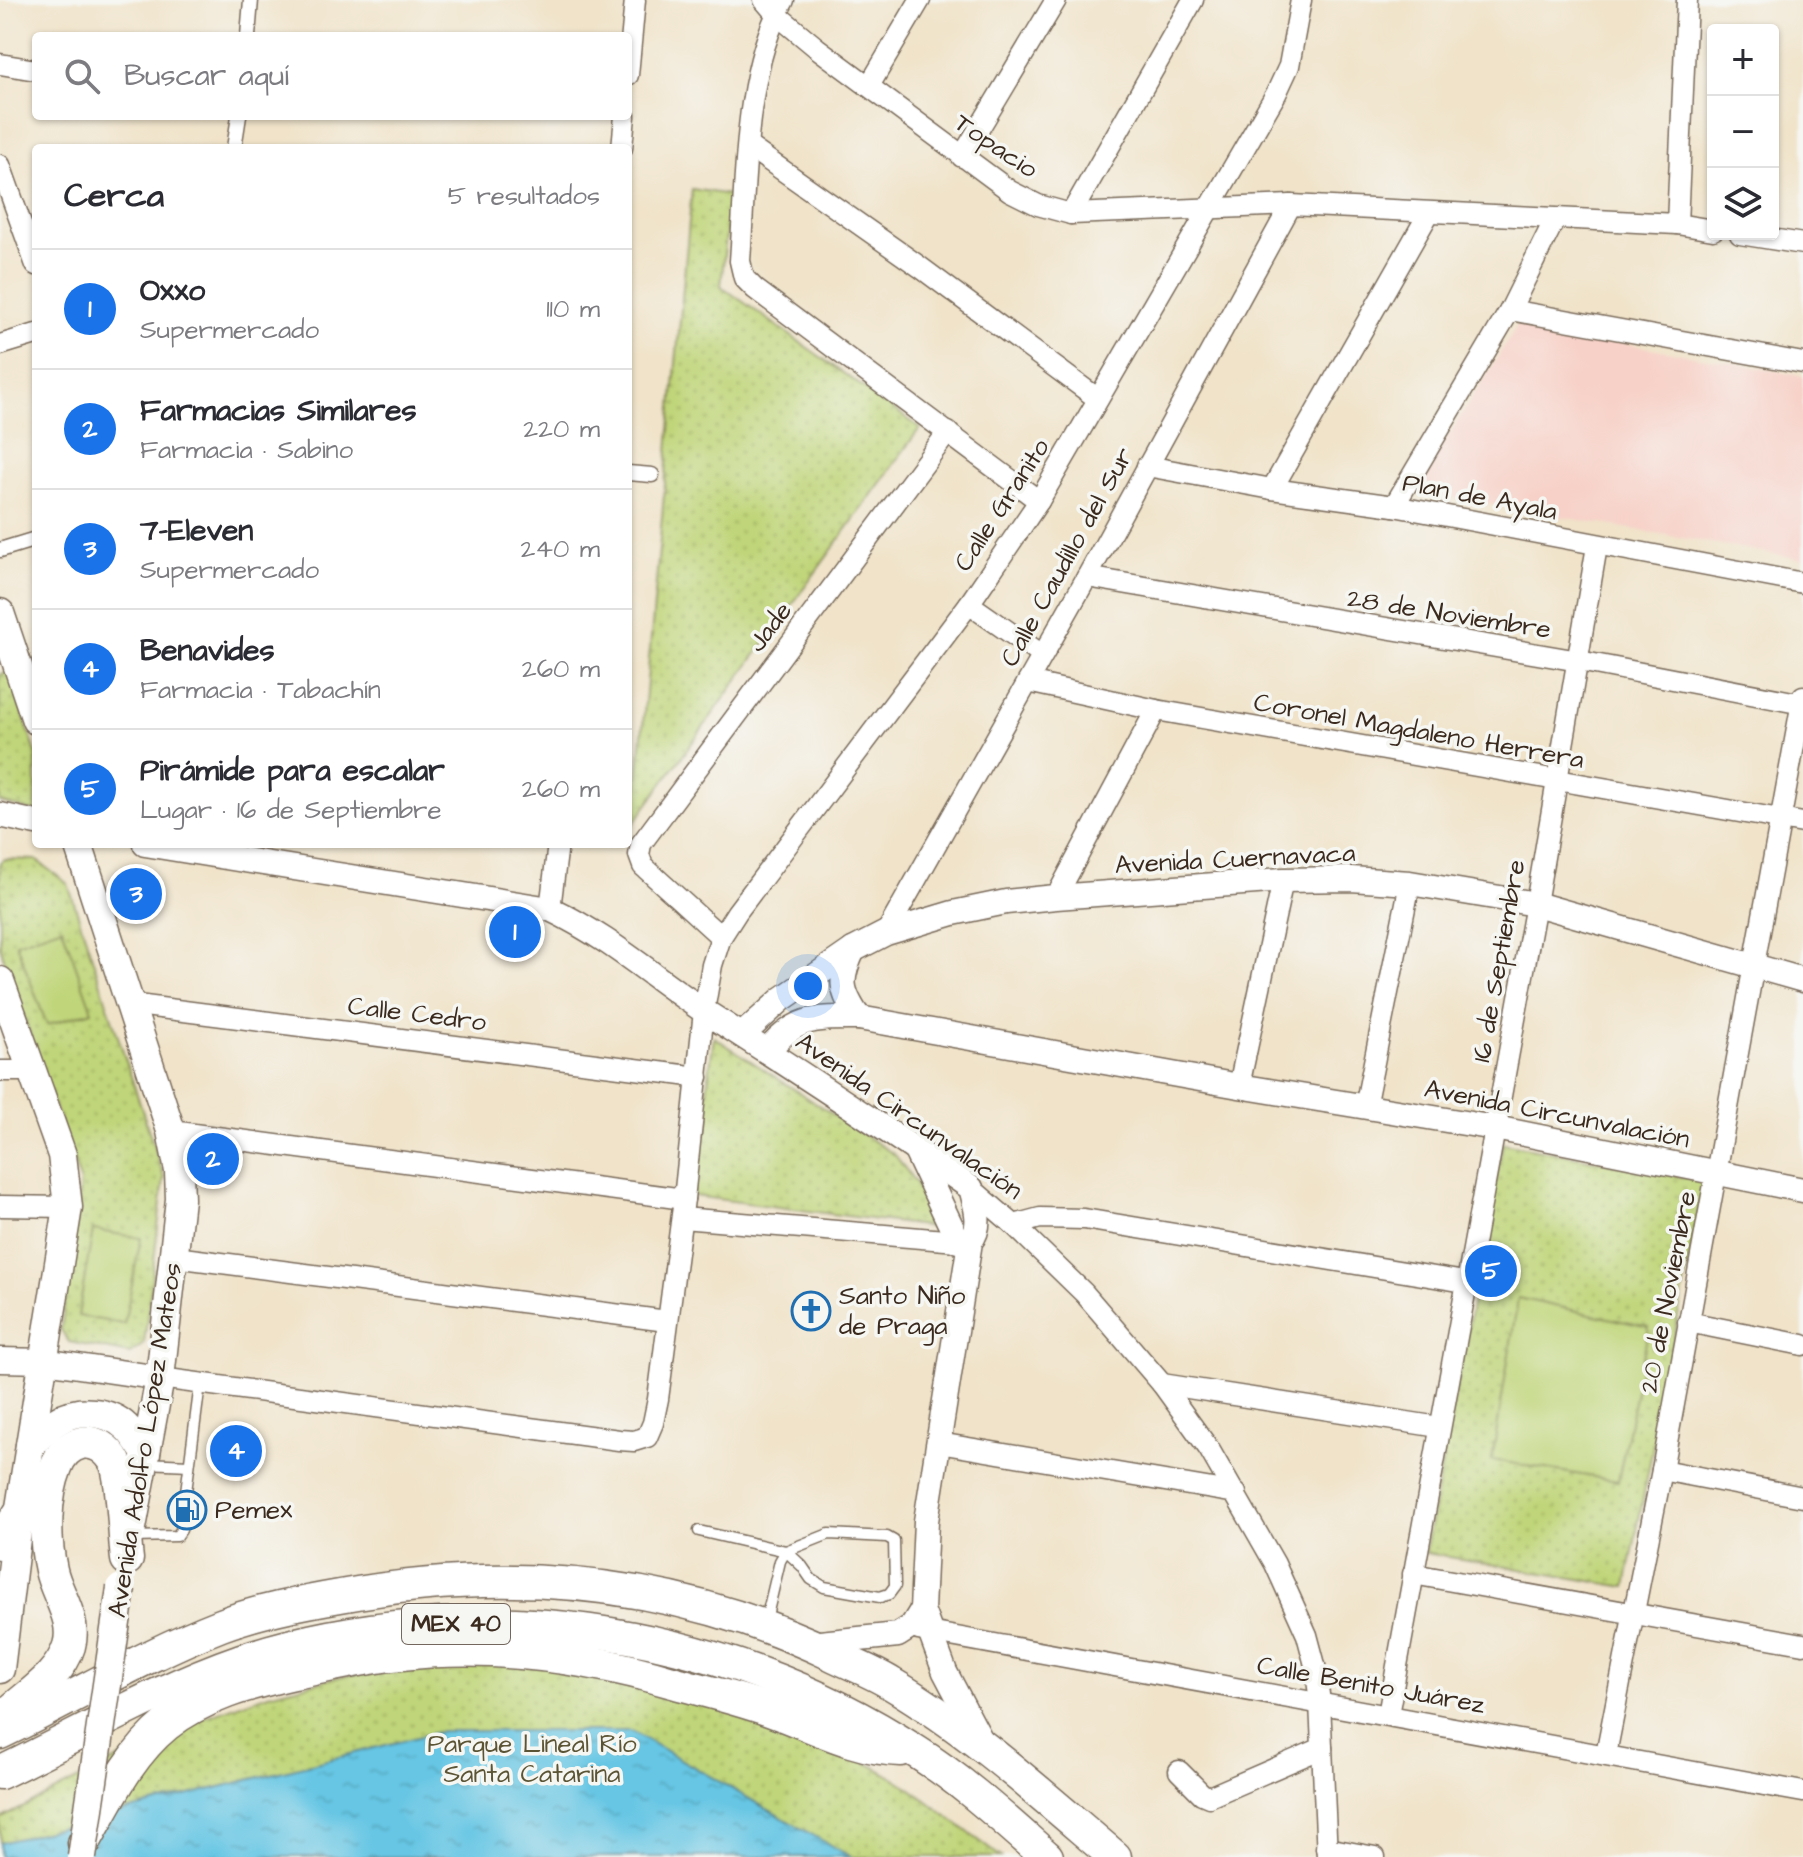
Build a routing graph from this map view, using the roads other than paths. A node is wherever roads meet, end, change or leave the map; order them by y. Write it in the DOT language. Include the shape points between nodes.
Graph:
graph roads {
  1 [pos="251,0"];
  2 [pos="635,0"];
  3 [pos="920,0"];
  4 [pos="1056,0"];
  5 [pos="1193,0"];
  6 [pos="1301,0"];
  7 [pos="1687,0"];
  8 [pos="775,5"];
  9 [pos="248,32"];
  10 [pos="632,32"];
  11 [pos="0,64"];
  12 [pos="32,69"];
  13 [pos="869,86"];
  14 [pos="238,120"];
  15 [pos="625,120"];
  16 [pos="235,144"];
  17 [pos="622,144"];
  18 [pos="748,146"];
  19 [pos="962,157"];
  20 [pos="0,165"];
  21 [pos="13,198"];
  22 [pos="32,201"];
  23 [pos="1291,205"];
  24 [pos="1207,211"];
  25 [pos="1429,213"];
  26 [pos="1071,214"];
  27 [pos="1555,219"];
  28 [pos="1677,224"];
  29 [pos="1707,229"];
  30 [pos="1778,240"];
  31 [pos="1803,244"];
  32 [pos="32,253"];
  33 [pos="1510,310"];
  34 [pos="32,335"];
  35 [pos="0,345"];
  36 [pos="1803,363"];
  37 [pos="1098,399"];
  38 [pos="948,432"];
  39 [pos="1147,466"];
  40 [pos="632,473"];
  41 [pos="652,475"];
  42 [pos="1272,489"];
  43 [pos="1039,501"];
  44 [pos="1394,506"];
  45 [pos="32,540"];
  46 [pos="1597,546"];
  47 [pos="0,550"];
  48 [pos="1087,577"];
  49 [pos="1803,583"];
  50 [pos="969,604"];
  51 [pos="2,632"];
  52 [pos="1042,655"];
  53 [pos="1579,661"];
  54 [pos="1028,682"];
  55 [pos="1803,701"];
  56 [pos="32,710"];
  57 [pos="1156,710"];
  58 [pos="1557,782"];
  59 [pos="0,815"];
  60 [pos="1782,819"];
  61 [pos="32,822"];
  62 [pos="1803,823"];
  63 [pos="79,848"];
  64 [pos="188,848"];
  65 [pos="558,848"];
  66 [pos="231,852"];
  67 [pos="1283,880"];
  68 [pos="1410,883"];
  69 [pos="1056,897"];
  70 [pos="1536,904"];
  71 [pos="550,909"];
  72 [pos="886,933"];
  73 [pos="721,937"];
  74 [pos="853,950"];
  75 [pos="1755,967"];
  76 [pos="1803,980"];
  77 [pos="0,981"];
  78 [pos="129,1004"];
  79 [pos="704,1011"];
  80 [pos="859,1018"];
  81 [pos="742,1035"];
  82 [pos="768,1050"];
  83 [pos="0,1071"];
  84 [pos="32,1071"];
  85 [pos="698,1077"];
  86 [pos="1239,1086"];
  87 [pos="1365,1107"];
  88 [pos="1495,1128"];
  89 [pos="171,1131"];
  90 [pos="915,1149"];
  91 [pos="1716,1172"];
  92 [pos="971,1188"];
  93 [pos="1803,1190"];
  94 [pos="0,1206"];
  95 [pos="68,1207"];
  96 [pos="683,1209"];
  97 [pos="1014,1225"];
  98 [pos="964,1242"];
  99 [pos="175,1257"];
  100 [pos="1465,1282"];
  101 [pos="667,1321"];
  102 [pos="1688,1322"];
  103 [pos="1803,1345"];
  104 [pos="0,1360"];
  105 [pos="44,1361"];
  106 [pos="160,1378"];
  107 [pos="200,1384"];
  108 [pos="1162,1384"];
  109 [pos="1439,1427"];
  110 [pos="939,1443"];
  111 [pos="30,1446"];
  112 [pos="145,1458"];
  113 [pos="189,1465"];
  114 [pos="1662,1470"];
  115 [pos="1236,1493"];
  116 [pos="1803,1497"];
  117 [pos="9,1511"];
  118 [pos="699,1531"];
  119 [pos="0,1543"];
  120 [pos="786,1551"];
  121 [pos="126,1562"];
  122 [pos="1413,1574"];
  123 [pos="1632,1614"];
  124 [pos="920,1623"];
  125 [pos="765,1626"];
  126 [pos="810,1644"];
  127 [pos="1803,1644"];
  128 [pos="0,1669"];
  129 [pos="1320,1702"];
  130 [pos="1388,1715"];
  131 [pos="0,1721"];
  132 [pos="0,1733"];
  133 [pos="1322,1748"];
  134 [pos="986,1750"];
  135 [pos="916,1751"];
  136 [pos="1606,1754"];
  137 [pos="1179,1771"];
  138 [pos="0,1773"];
  139 [pos="1803,1792"];
  140 [pos="83,1850"];
  141 [pos="1326,1852"];
  142 [pos="1047,1857"];
  143 [pos="1115,1857"];
  144 [pos="1375,1857"];
  1 -- 9 [label="street"];
  2 -- 10 [label="street"];
  3 -- 13 [label="street"];
  4 -- 19 [label="street"];
  5 -- 26 [label="street"];
  6 -- 24 [label="street, Calle Granito" via="1289,66"];
  7 -- 28 [label="street"];
  8 -- 13 [label="street, Topacio"];
  8 -- 18 [label="street" via="757,71"];
  11 -- 12 [label="street"];
  13 -- 19 [label="street, Topacio"];
  14 -- 16 [label="street"];
  15 -- 17 [label="street"];
  18 -- 37 [label="street"];
  18 -- 38 [label="street" via="740,261 744,278"];
  19 -- 26 [label="street, Topacio" via="1010,191"];
  20 -- 21 [label="street"];
  21 -- 22 [label="street"];
  21 -- 32 [label="street"];
  23 -- 24 [label="street, Topacio"];
  23 -- 25 [label="street, Topacio"];
  23 -- 39 [label="street, Calle Caudillo del Sur"];
  24 -- 26 [label="street, Topacio"];
  24 -- 37 [label="street, Calle Granito"];
  25 -- 27 [label="street, Topacio"];
  25 -- 42 [label="street"];
  27 -- 28 [label="street, Topacio"];
  27 -- 33 [label="street"];
  28 -- 29 [label="street, Topacio"];
  30 -- 31 [label="street"];
  33 -- 36 [label="street"];
  33 -- 44 [label="street"];
  34 -- 35 [label="street"];
  37 -- 43 [label="street, Calle Granito"];
  38 -- 43 [label="street"];
  38 -- 73 [label="street, Jade" via="641,844 643,866"];
  39 -- 42 [label="street, Plan de Ayala"];
  39 -- 48 [label="street, Calle Caudillo del Sur"];
  40 -- 41 [label="street"];
  42 -- 44 [label="street, Plan de Ayala"];
  43 -- 50 [label="street, Calle Granito"];
  44 -- 46 [label="street, Plan de Ayala"];
  45 -- 47 [label="street"];
  46 -- 49 [label="street, Plan de Ayala"];
  46 -- 53 [label="street, 16 de Septiembre"];
  48 -- 52 [label="street, Calle Caudillo del Sur"];
  48 -- 53 [label="street, 28 de Noviembre"];
  50 -- 52 [label="street"];
  50 -- 73 [label="street, Calle Granito"];
  51 -- 56 [label="main road"];
  52 -- 54 [label="street, Calle Caudillo del Sur"];
  53 -- 55 [label="street, 28 de Noviembre"];
  53 -- 58 [label="street, 16 de Septiembre"];
  54 -- 57 [label="street, Coronel Magdaleno Herrera"];
  54 -- 72 [label="street, Calle Caudillo del Sur"];
  55 -- 60 [label="street, 20 de Noviembre"];
  57 -- 58 [label="street, Coronel Magdaleno Herrera"];
  57 -- 69 [label="street"];
  58 -- 60 [label="street, Coronel Magdaleno Herrera"];
  58 -- 70 [label="street, 16 de Septiembre"];
  59 -- 61 [label="street"];
  60 -- 62 [label="street, Coronel Magdaleno Herrera"];
  60 -- 75 [label="street, 20 de Noviembre"];
  63 -- 78 [label="main road, Avenida Adolfo López Mateos"];
  64 -- 66 [label="street"];
  65 -- 71 [label="street"];
  66 -- 71 [label="street"];
  67 -- 68 [label="street, Avenida Cuernavaca"];
  67 -- 69 [label="street, Avenida Cuernavaca"];
  67 -- 86 [label="street"];
  68 -- 70 [label="street, Avenida Cuernavaca"];
  68 -- 87 [label="street"];
  69 -- 72 [label="street, Avenida Cuernavaca" via="953,913"];
  70 -- 75 [label="street, Avenida Cuernavaca"];
  70 -- 88 [label="street, 16 de Septiembre"];
  71 -- 79 [label="street" via="616,945"];
  72 -- 74 [label="street, Avenida Cuernavaca"];
  73 -- 79 [label="street, Calle Granito"];
  74 -- 80 [label="street" via="842,974 846,999"];
  74 -- 81 [label="street, Avenida Cuernavaca" via="782,999"];
  75 -- 76 [label="street, Avenida Cuernavaca"];
  75 -- 91 [label="street, 20 de Noviembre"];
  77 -- 84 [label="main road"];
  78 -- 85 [label="street, Calle Cedro"];
  78 -- 89 [label="main road, Avenida Adolfo López Mateos"];
  79 -- 81 [label="street"];
  79 -- 85 [label="street, Calle Granito"];
  80 -- 82 [label="street, Avenida Circunvalación" via="800,1023 783,1032"];
  80 -- 86 [label="street, Avenida Circunvalación"];
  81 -- 82 [label="street"];
  82 -- 90 [label="street, Avenida Circunvalación"];
  83 -- 84 [label="street"];
  84 -- 95 [label="main road" via="62,1155"];
  85 -- 96 [label="street, Calle Granito"];
  86 -- 87 [label="street, Avenida Circunvalación"];
  87 -- 88 [label="street, Avenida Circunvalación"];
  88 -- 91 [label="street, Avenida Circunvalación"];
  88 -- 100 [label="street, 16 de Septiembre"];
  89 -- 96 [label="street"];
  89 -- 99 [label="main road, Avenida Adolfo López Mateos" via="180,1199"];
  90 -- 92 [label="street, Avenida Circunvalación"];
  90 -- 98 [label="street"];
  91 -- 93 [label="street, Avenida Circunvalación"];
  91 -- 102 [label="street, 20 de Noviembre"];
  92 -- 97 [label="street, Avenida Circunvalación"];
  92 -- 98 [label="street" via="978,1217 974,1237"];
  94 -- 95 [label="street"];
  95 -- 105 [label="main road"];
  96 -- 98 [label="street"];
  96 -- 101 [label="street, Calle Granito"];
  97 -- 100 [label="street" via="1040,1218 1084,1219"];
  97 -- 108 [label="street, Avenida Circunvalación" via="1084,1293"];
  98 -- 110 [label="street"];
  99 -- 101 [label="street"];
  99 -- 106 [label="main road, Avenida Adolfo López Mateos"];
  100 -- 109 [label="street, 16 de Septiembre"];
  101 -- 107 [label="street, Calle Granito" via="653,1423 647,1437 634,1441"];
  102 -- 103 [label="street"];
  102 -- 114 [label="street, 20 de Noviembre"];
  104 -- 105 [label="street"];
  105 -- 106 [label="street"];
  105 -- 111 [label="main road"];
  106 -- 107 [label="street"];
  106 -- 112 [label="main road, Avenida Adolfo López Mateos"];
  107 -- 113 [label="lane"];
  108 -- 109 [label="street"];
  108 -- 115 [label="street, Avenida Circunvalación"];
  109 -- 122 [label="street, 16 de Septiembre"];
  110 -- 115 [label="street"];
  110 -- 124 [label="street" via="926,1521"];
  111 -- 112 [label="main road" via="59,1420 94,1413 126,1427"];
  111 -- 117 [label="main road"];
  112 -- 113 [label="lane"];
  112 -- 121 [label="main road, Avenida Adolfo López Mateos"];
  113 -- 121 [label="lane" via="181,1530"];
  114 -- 116 [label="street"];
  114 -- 123 [label="street, 20 de Noviembre"];
  115 -- 129 [label="street, Avenida Circunvalación" via="1302,1624"];
  117 -- 119 [label="highway"];
  117 -- 128 [label="main road" via="9,1607"];
  118 -- 120 [label="lane"];
  120 -- 120 [label="lane" via="829,1534 887,1537 895,1547 895,1586 880,1597 824,1587"];
  120 -- 125 [label="lane"];
  121 -- 131 [label="highway" via="115,1462 99,1445 76,1444 57,1464 47,1517 51,1572 71,1640 53,1675"];
  121 -- 140 [label="main road, Avenida Adolfo López Mateos, bridge"];
  122 -- 123 [label="street"];
  122 -- 130 [label="street, 16 de Septiembre"];
  123 -- 127 [label="street"];
  123 -- 136 [label="street, 20 de Noviembre"];
  124 -- 126 [label="street" via="898,1635"];
  124 -- 129 [label="street, Calle Benito Juárez"];
  124 -- 134 [label="street"];
  125 -- 126 [label="highway, MEX 40"];
  125 -- 132 [label="highway, MEX 40" via="649,1594 576,1583 466,1581 365,1592 223,1624"];
  126 -- 134 [label="highway, MEX 40" via="889,1682"];
  129 -- 130 [label="street, Calle Benito Juárez"];
  129 -- 133 [label="street, Avenida Circunvalación"];
  130 -- 136 [label="street, Calle Benito Juárez"];
  133 -- 137 [label="street" via="1209,1797"];
  133 -- 141 [label="street, Avenida Circunvalación"];
  134 -- 143 [label="highway, MEX 40"];
  135 -- 138 [label="highway, MEX 40" via="800,1688 672,1646 530,1625 456,1624 307,1641 242,1660 178,1684"];
  135 -- 140 [label="highway" via="878,1750 639,1673 543,1656 402,1654 262,1681 180,1714 126,1768"];
  135 -- 142 [label="highway, MEX 40"];
  136 -- 139 [label="street, Calle Benito Juárez"];
  141 -- 144 [label="street"];
}
